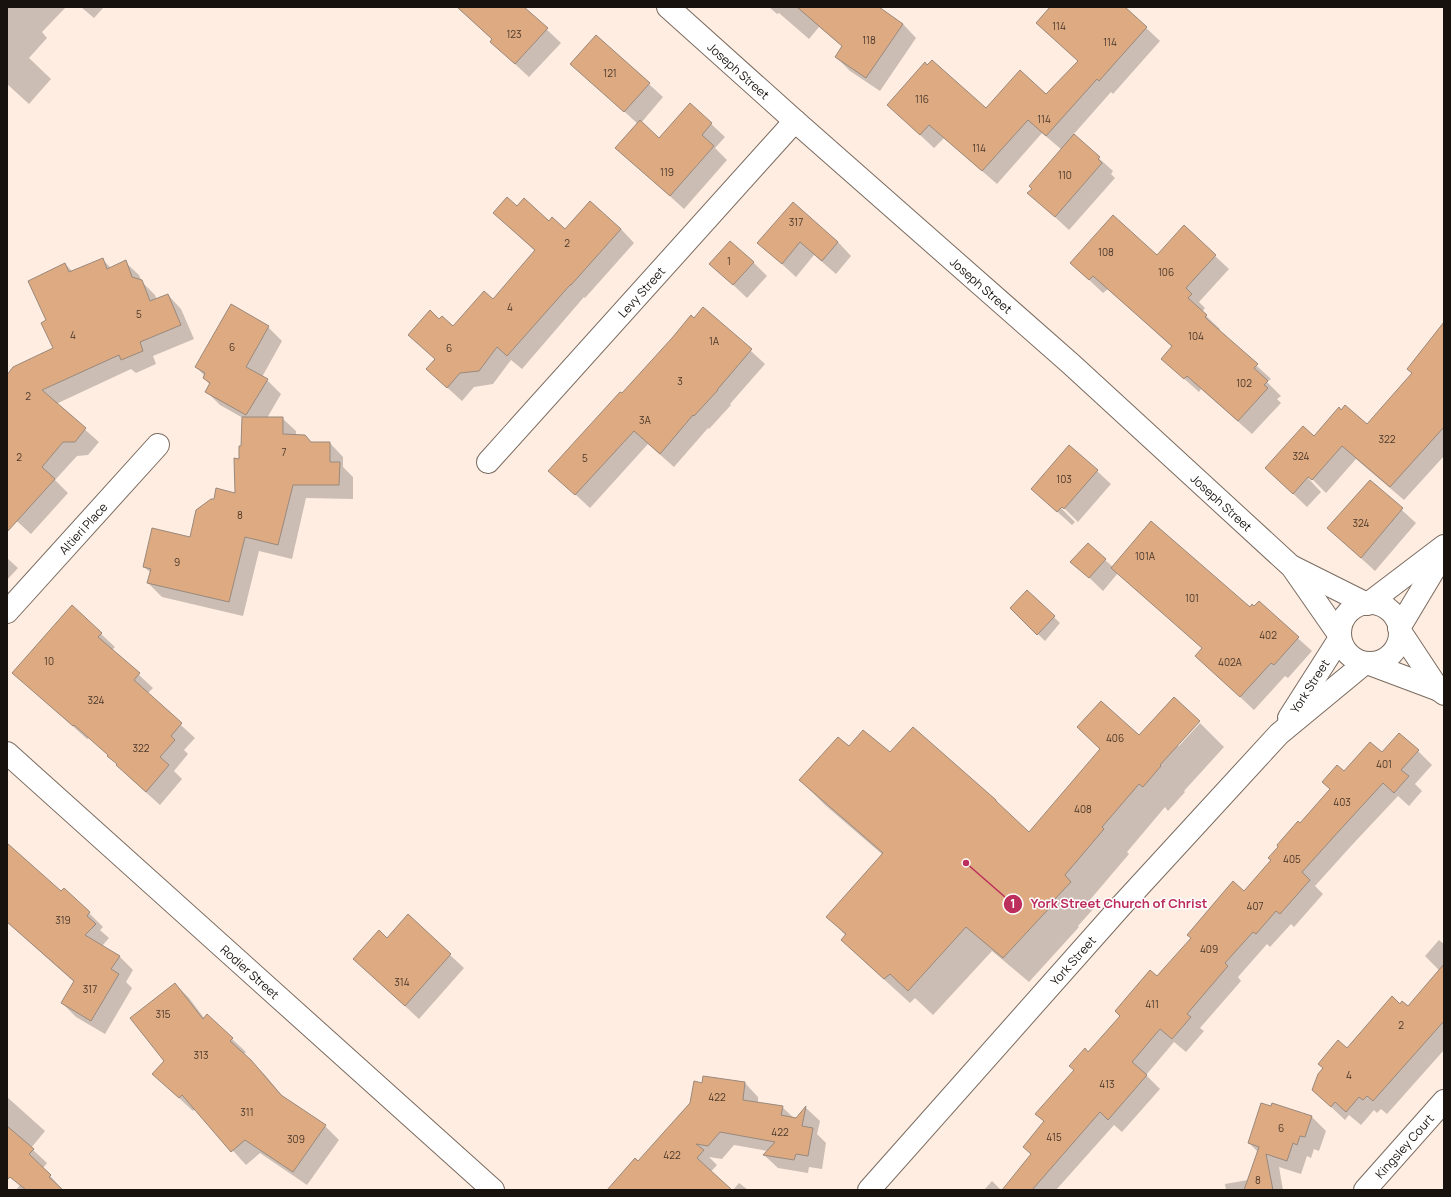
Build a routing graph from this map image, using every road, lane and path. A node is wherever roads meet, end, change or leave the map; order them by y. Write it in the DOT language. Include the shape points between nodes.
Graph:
graph roads {
  1 [pos="668,7"];
  2 [pos="796,121"];
  3 [pos="158,445"];
  4 [pos="488,462"];
  5 [pos="1444,546"];
  6 [pos="1444,553"];
  7 [pos="1292,567"];
  8 [pos="1368,604"];
  9 [pos="7,612"];
  10 [pos="1400,629"];
  11 [pos="1340,637"];
  12 [pos="1366,663"];
  13 [pos="1442,692"];
  14 [pos="1279,734"];
  15 [pos="7,753"];
  16 [pos="1444,1101"];
  17 [pos="493,1190"];
  18 [pos="869,1190"];
  19 [pos="1364,1190"];
  1 -- 2 [label="street, Joseph Street"];
  2 -- 4 [label="street, Levy Street"];
  2 -- 7 [label="street, Joseph Street" via="1071,364"];
  3 -- 9 [label="street, Altieri Place"];
  5 -- 8 [label="street"];
  6 -- 10 [label="street"];
  7 -- 8 [label="street, Joseph Street"];
  7 -- 11 [label="street, Joseph Street"];
  8 -- 10 [label="street" via="1376,604 1389,610"];
  8 -- 11 [label="street" via="1358,606 1344,618"];
  10 -- 12 [label="street" via="1397,645 1388,657 1382,661"];
  10 -- 13 [label="street"];
  11 -- 12 [label="street" via="1346,652 1358,661"];
  11 -- 14 [label="street, York Street"];
  12 -- 13 [label="street"];
  12 -- 14 [label="street, York Street"];
  14 -- 18 [label="street, York Street" via="1120,906"];
  15 -- 17 [label="street, Rodier Street"];
  16 -- 19 [label="street, Kingsley Court"];
}
